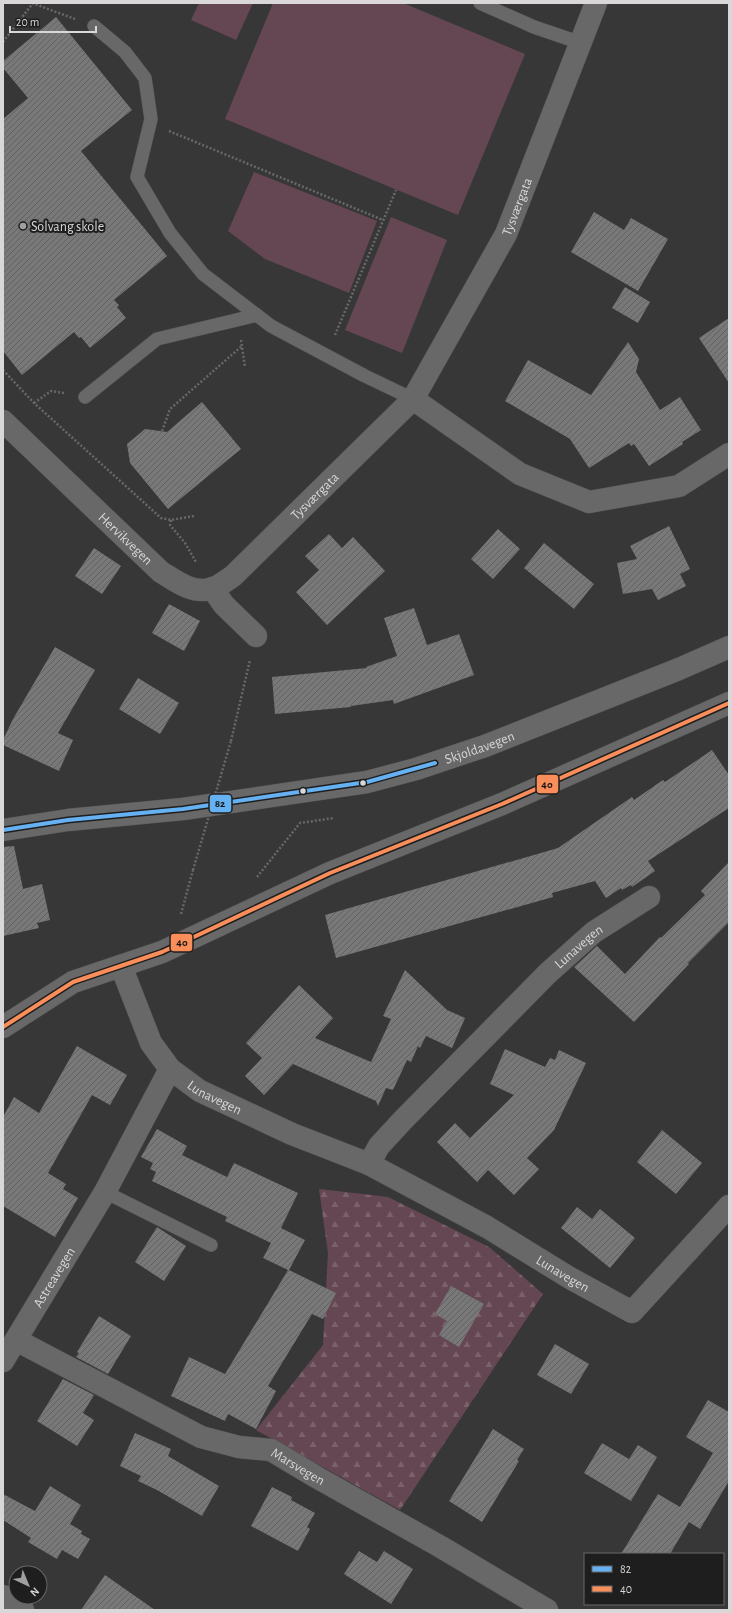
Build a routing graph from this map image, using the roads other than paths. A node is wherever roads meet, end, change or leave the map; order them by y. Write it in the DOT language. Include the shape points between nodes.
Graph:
graph roads {
  1 [pos="480,3"];
  2 [pos="596,3"];
  3 [pos="94,26"];
  4 [pos="581,44"];
  5 [pos="257,315"];
  6 [pos="85,397"];
  7 [pos="413,399"];
  8 [pos="3,421"];
  9 [pos="729,454"];
  10 [pos="212,588"];
  11 [pos="256,636"];
  12 [pos="729,647"];
  13 [pos="729,703"];
  14 [pos="3,830"];
  15 [pos="649,897"];
  16 [pos="121,966"];
  17 [pos="3,1027"];
  18 [pos="170,1069"];
  19 [pos="369,1164"];
  20 [pos="104,1192"];
  21 [pos="729,1206"];
  22 [pos="211,1245"];
  23 [pos="16,1340"];
  24 [pos="3,1361"];
  25 [pos="3,1596"];
  26 [pos="23,1610"];
  27 [pos="547,1610"];
  1 -- 4 [label="lane"];
  2 -- 4 [label="street, Tysværgata"];
  3 -- 5 [label="lane" via="125,52 145,78 150,119 137,177 170,233 203,274"];
  4 -- 7 [label="street, Tysværgata" via="506,234"];
  5 -- 6 [label="lane" via="157,339"];
  5 -- 7 [label="lane" via="271,326 326,356"];
  7 -- 9 [label="street" via="520,474 589,502 679,486"];
  7 -- 10 [label="street, Tysværgata" via="233,576"];
  8 -- 10 [label="street, Hervikvegen" via="161,572 197,590"];
  10 -- 11 [label="street" via="224,605"];
  12 -- 14 [label="street, Skjoldavegen" via="485,746 367,782 191,808 68,820"];
  13 -- 16 [label="street" via="502,804 330,873 162,952"];
  15 -- 19 [label="street, Lunavegen" via="594,932 548,973 403,1120 379,1146"];
  16 -- 17 [label="street" via="73,982"];
  16 -- 18 [label="street, Lunavegen" via="151,1043"];
  18 -- 19 [label="street, Lunavegen" via="200,1091 292,1134"];
  18 -- 20 [label="street, Astreavegen"];
  19 -- 21 [label="street, Lunavegen" via="487,1227 570,1278 632,1312"];
  20 -- 22 [label="lane"];
  20 -- 23 [label="street, Astreavegen"];
  23 -- 24 [label="street, Astreavegen"];
  23 -- 27 [label="street, Marsvegen" via="201,1437 239,1447 271,1450"];
  25 -- 26 [label="street"];
}
